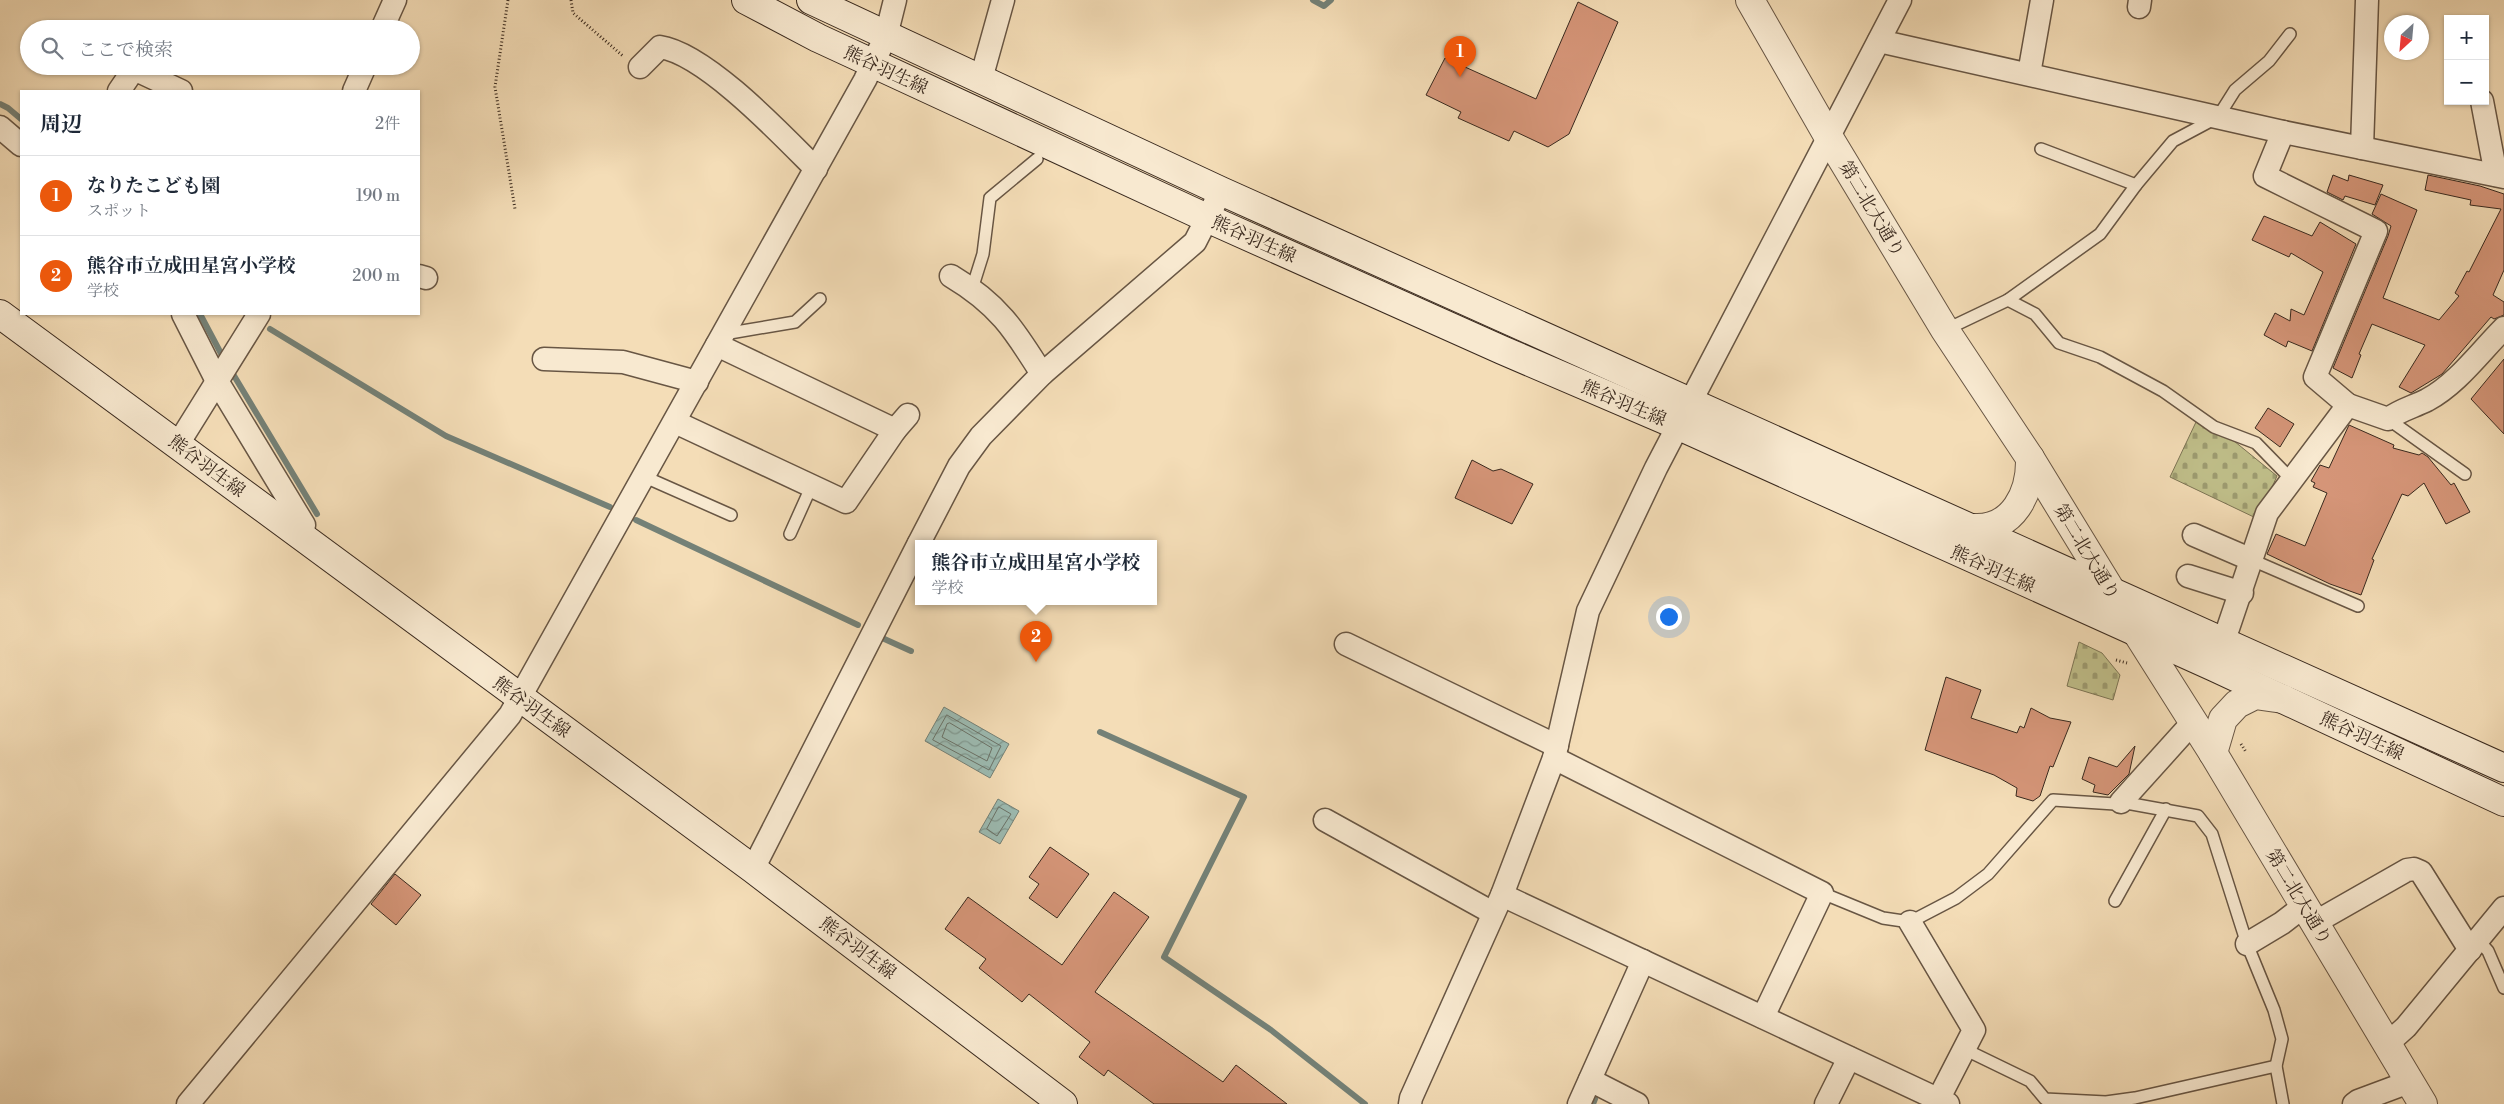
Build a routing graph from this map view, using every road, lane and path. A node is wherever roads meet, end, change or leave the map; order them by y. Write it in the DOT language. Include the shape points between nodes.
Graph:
graph roads {
  1 [pos="395,0"];
  2 [pos="508,0"];
  3 [pos="570,0"];
  4 [pos="746,0"];
  5 [pos="811,0"];
  6 [pos="895,0"];
  7 [pos="1004,0"];
  8 [pos="1750,0"];
  9 [pos="1900,0"];
  10 [pos="2042,0"];
  11 [pos="2367,0"];
  12 [pos="386,20"];
  13 [pos="2290,34"];
  14 [pos="886,36"];
  15 [pos="1879,41"];
  16 [pos="873,64"];
  17 [pos="640,67"];
  18 [pos="2029,74"];
  19 [pos="130,75"];
  20 [pos="147,75"];
  21 [pos="361,75"];
  22 [pos="981,79"];
  23 [pos="119,90"];
  24 [pos="179,90"];
  25 [pos="354,90"];
  26 [pos="2483,105"];
  27 [pos="2218,117"];
  28 [pos="0,128"];
  29 [pos="2283,132"];
  30 [pos="1828,136"];
  31 [pos="20,144"];
  32 [pos="2362,148"];
  33 [pos="2041,149"];
  34 [pos="1037,159"];
  35 [pos="816,169"];
  36 [pos="2500,176"];
  37 [pos="2136,185"];
  38 [pos="1221,191"];
  39 [pos="515,209"];
  40 [pos="1209,219"];
  41 [pos="951,276"];
  42 [pos="972,289"];
  43 [pos="820,299"];
  44 [pos="2008,300"];
  45 [pos="0,314"];
  46 [pos="184,315"];
  47 [pos="258,315"];
  48 [pos="2504,328"];
  49 [pos="1945,330"];
  50 [pos="721,340"];
  51 [pos="544,359"];
  52 [pos="1042,374"];
  53 [pos="218,379"];
  54 [pos="697,382"];
  55 [pos="1691,401"];
  56 [pos="2348,405"];
  57 [pos="2388,418"];
  58 [pos="675,422"];
  59 [pos="1679,426"];
  60 [pos="178,444"];
  61 [pos="2030,458"];
  62 [pos="2465,474"];
  63 [pos="645,477"];
  64 [pos="2291,479"];
  65 [pos="812,485"];
  66 [pos="731,515"];
  67 [pos="1974,528"];
  68 [pos="790,534"];
  69 [pos="2194,535"];
  70 [pos="301,536"];
  71 [pos="921,540"];
  72 [pos="915,552"];
  73 [pos="2252,560"];
  74 [pos="2188,576"];
  75 [pos="2111,590"];
  76 [pos="2242,593"];
  77 [pos="2358,606"];
  78 [pos="2136,633"];
  79 [pos="2225,642"];
  80 [pos="1346,644"];
  81 [pos="2116,660"];
  82 [pos="2128,664"];
  83 [pos="2214,667"];
  84 [pos="520,699"];
  85 [pos="2283,699"];
  86 [pos="2193,722"];
  87 [pos="1556,752"];
  88 [pos="2213,753"];
  89 [pos="2504,768"];
  90 [pos="2121,802"];
  91 [pos="2504,802"];
  92 [pos="2166,808"];
  93 [pos="1325,820"];
  94 [pos="753,869"];
  95 [pos="1822,893"];
  96 [pos="2115,901"];
  97 [pos="1498,904"];
  98 [pos="2504,908"];
  99 [pos="2309,915"];
  100 [pos="1910,922"];
  101 [pos="2247,944"];
  102 [pos="2474,945"];
  103 [pos="1643,961"];
  104 [pos="2504,988"];
  105 [pos="1763,1018"];
  106 [pos="2387,1044"];
  107 [pos="1964,1049"];
  108 [pos="1849,1058"];
  109 [pos="2276,1066"];
  110 [pos="1590,1080"];
  111 [pos="2416,1093"];
  112 [pos="2138,1101"];
  113 [pos="1943,1102"];
  114 [pos="188,1104"];
  115 [pos="1063,1104"];
  116 [pos="1410,1104"];
  117 [pos="1579,1104"];
  118 [pos="1637,1104"];
  119 [pos="1826,1104"];
  120 [pos="2283,1104"];
  121 [pos="2354,1104"];
  1 -- 12 [label="street"];
  2 -- 39 [label="path" via="495,87"];
  3 -- 17 [label="path" via="573,13 615,51"];
  4 -- 16 [label="main road, 熊谷羽生線"];
  5 -- 14 [label="main road, 熊谷羽生線"];
  6 -- 14 [label="street"];
  7 -- 22 [label="street"];
  8 -- 30 [label="main road, 第二北大通り"];
  9 -- 15 [label="street"];
  10 -- 18 [label="street"];
  11 -- 32 [label="street"];
  13 -- 27 [label="lane" via="2269,61 2235,90"];
  14 -- 16 [label="street"];
  14 -- 22 [label="main road, 熊谷羽生線"];
  15 -- 18 [label="street"];
  15 -- 30 [label="street"];
  16 -- 35 [label="street"];
  16 -- 40 [label="main road, 熊谷羽生線"];
  17 -- 35 [label="street" via="660,48 686,55 730,88"];
  18 -- 27 [label="street"];
  19 -- 23 [label="street"];
  20 -- 24 [label="street"];
  21 -- 25 [label="street"];
  22 -- 38 [label="main road, 熊谷羽生線"];
  26 -- 36 [label="street"];
  27 -- 29 [label="street"];
  27 -- 37 [label="lane" via="2173,141"];
  28 -- 31 [label="street"];
  29 -- 32 [label="street"];
  29 -- 56 [label="street" via="2265,176 2376,231 2315,377"];
  30 -- 49 [label="main road, 第二北大通り"];
  30 -- 55 [label="street"];
  32 -- 36 [label="street"];
  33 -- 37 [label="lane"];
  34 -- 42 [label="lane" via="990,198 983,254"];
  35 -- 50 [label="street"];
  37 -- 44 [label="lane" via="2100,234"];
  38 -- 40 [label="street"];
  38 -- 55 [label="main road, 熊谷羽生線"];
  40 -- 52 [label="street" via="1196,242"];
  40 -- 59 [label="main road, 熊谷羽生線"];
  41 -- 42 [label="street"];
  42 -- 52 [label="street" via="1012,326"];
  43 -- 50 [label="lane" via="795,322"];
  44 -- 49 [label="lane"];
  44 -- 64 [label="lane" via="2035,314 2059,342 2100,357 2163,391 2214,427 2256,443"];
  45 -- 60 [label="main road, 熊谷羽生線"];
  46 -- 53 [label="street"];
  47 -- 53 [label="street"];
  48 -- 57 [label="street" via="2451,382 2427,400"];
  49 -- 61 [label="main road, 第二北大通り"];
  50 -- 54 [label="street"];
  50 -- 65 [label="street" via="901,423 846,502"];
  51 -- 54 [label="street" via="622,362"];
  52 -- 71 [label="street" via="981,436 959,466"];
  53 -- 60 [label="street"];
  53 -- 70 [label="street" via="304,525"];
  54 -- 58 [label="street"];
  55 -- 59 [label="street"];
  55 -- 67 [label="main road, 熊谷羽生線"];
  56 -- 57 [label="street"];
  56 -- 64 [label="street"];
  57 -- 62 [label="lane"];
  58 -- 63 [label="street"];
  58 -- 65 [label="street"];
  59 -- 78 [label="main road, 熊谷羽生線"];
  59 -- 87 [label="street" via="1588,611"];
  60 -- 70 [label="main road, 熊谷羽生線"];
  61 -- 67 [label="main road" via="2027,492 2007,518 1994,526"];
  61 -- 75 [label="main road, 第二北大通り"];
  63 -- 66 [label="lane"];
  63 -- 84 [label="street"];
  64 -- 73 [label="street" via="2267,513"];
  65 -- 68 [label="lane"];
  67 -- 75 [label="main road, 熊谷羽生線"];
  69 -- 73 [label="street"];
  70 -- 84 [label="main road, 熊谷羽生線"];
  72 -- 94 [label="street"];
  73 -- 76 [label="street"];
  73 -- 77 [label="lane"];
  74 -- 76 [label="street"];
  75 -- 78 [label="main road, 第二北大通り"];
  75 -- 79 [label="main road, 熊谷羽生線"];
  76 -- 79 [label="street"];
  78 -- 83 [label="main road, 熊谷羽生線"];
  78 -- 86 [label="main road, 第二北大通り"];
  79 -- 83 [label="street"];
  79 -- 89 [label="main road, 熊谷羽生線"];
  80 -- 87 [label="street"];
  81 -- 82 [label="path"];
  83 -- 85 [label="main road, 熊谷羽生線"];
  84 -- 94 [label="main road, 熊谷羽生線"];
  84 -- 114 [label="street"];
  85 -- 88 [label="main road" via="2255,695 2237,704 2223,719"];
  85 -- 91 [label="main road, 熊谷羽生線"];
  86 -- 88 [label="main road, 第二北大通り"];
  86 -- 90 [label="street"];
  87 -- 95 [label="street"];
  87 -- 97 [label="street"];
  88 -- 99 [label="main road, 第二北大通り"];
  90 -- 92 [label="lane"];
  90 -- 100 [label="lane" via="2053,800 1988,874 1956,898"];
  92 -- 96 [label="lane"];
  92 -- 101 [label="lane" via="2198,816 2212,834"];
  93 -- 97 [label="street"];
  94 -- 115 [label="main road, 熊谷羽生線"];
  95 -- 100 [label="lane" via="1884,918"];
  95 -- 105 [label="street"];
  97 -- 103 [label="street"];
  97 -- 116 [label="street"];
  98 -- 102 [label="street"];
  99 -- 101 [label="street" via="2282,923"];
  99 -- 102 [label="street" via="2414,868 2421,872"];
  99 -- 106 [label="main road, 第二北大通り"];
  100 -- 107 [label="street" via="1974,1030"];
  101 -- 109 [label="lane" via="2274,1010 2282,1039"];
  102 -- 104 [label="lane" via="2488,951"];
  102 -- 106 [label="street" via="2406,1027"];
  103 -- 105 [label="street"];
  103 -- 110 [label="street"];
  105 -- 108 [label="street"];
  106 -- 111 [label="main road, 第二北大通り"];
  107 -- 112 [label="lane" via="2030,1081 2045,1099"];
  107 -- 113 [label="street"];
  108 -- 113 [label="street"];
  108 -- 119 [label="street"];
  109 -- 112 [label="lane"];
  109 -- 120 [label="lane"];
  110 -- 117 [label="street"];
  110 -- 118 [label="street"];
  111 -- 121 [label="street"];
}
